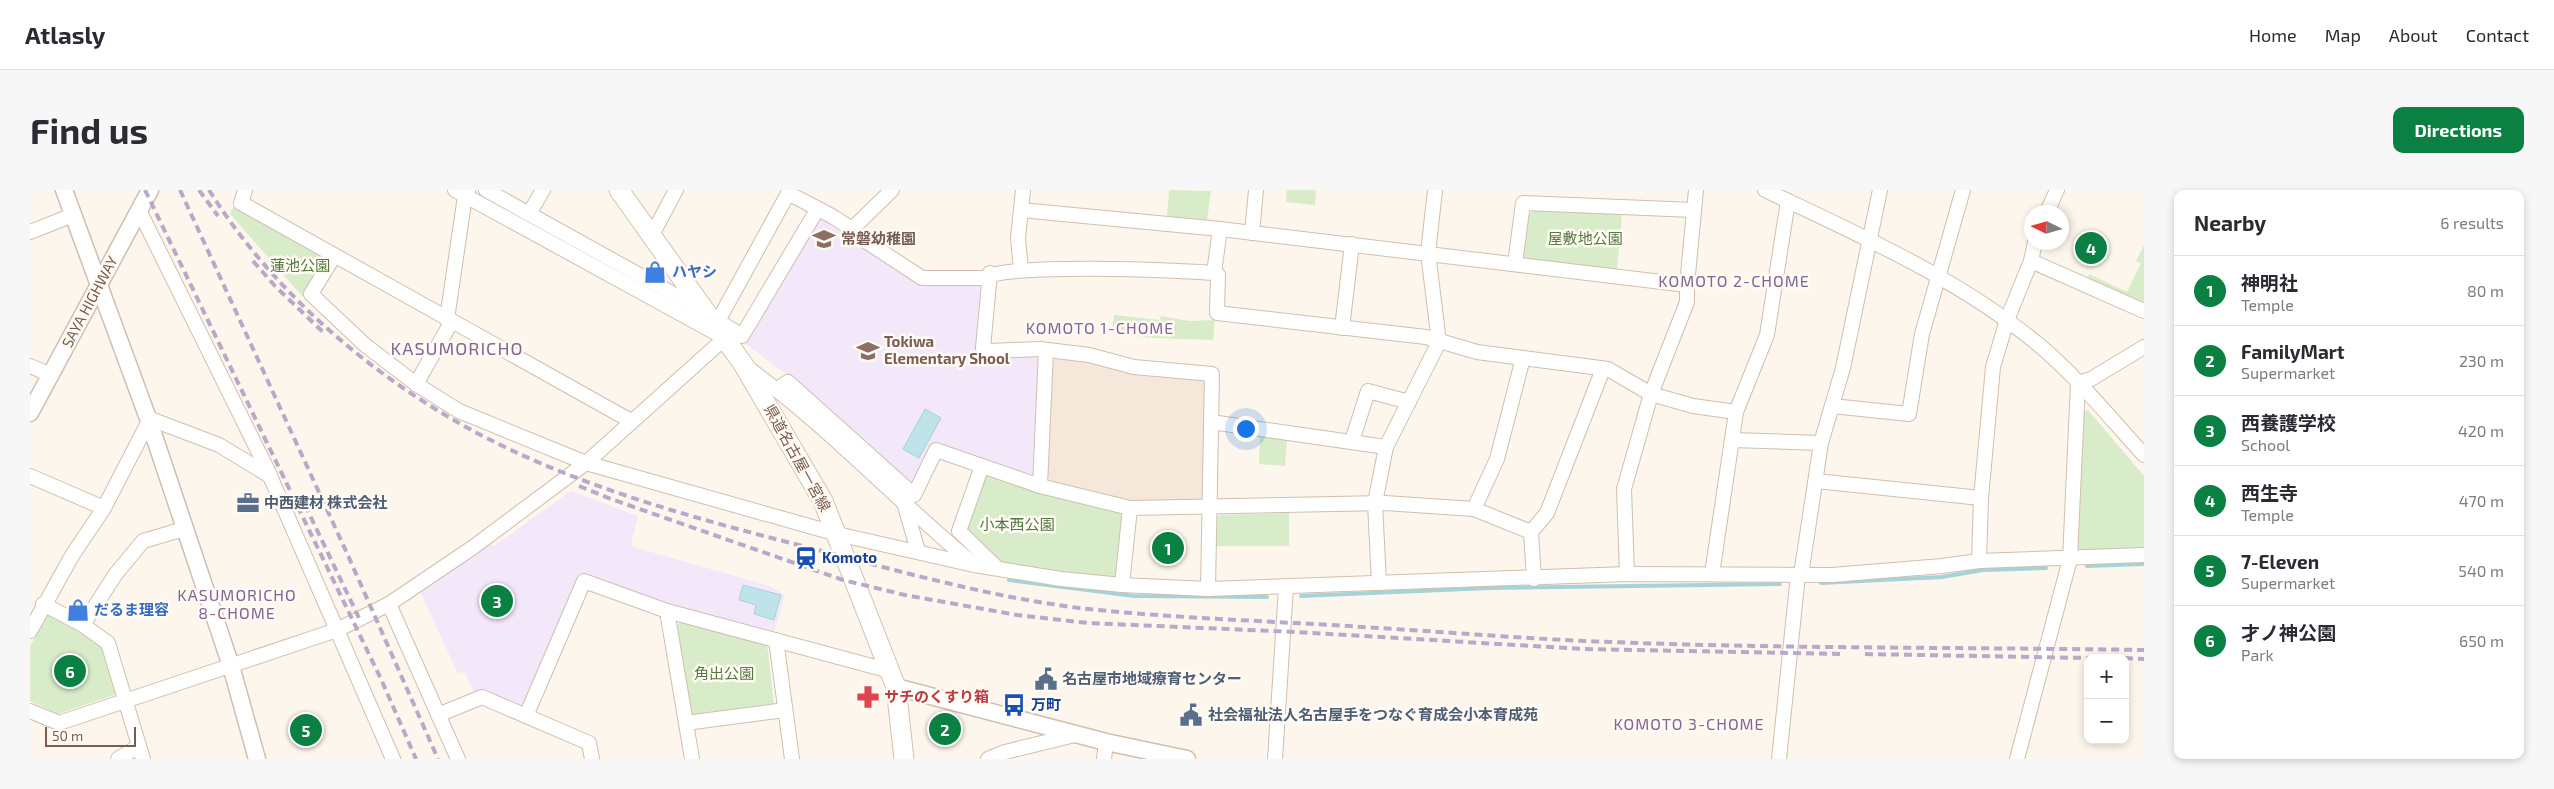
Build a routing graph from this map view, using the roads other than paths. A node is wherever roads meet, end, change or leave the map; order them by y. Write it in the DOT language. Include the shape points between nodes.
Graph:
graph roads {
  1 [pos="64,190"];
  2 [pos="150,190"];
  3 [pos="244,190"];
  4 [pos="486,190"];
  5 [pos="544,190"];
  6 [pos="620,190"];
  7 [pos="676,190"];
  8 [pos="892,190"];
  9 [pos="1024,190"];
  10 [pos="1256,190"];
  11 [pos="1435,190"];
  12 [pos="1696,190"];
  13 [pos="1765,190"];
  14 [pos="1880,190"];
  15 [pos="1963,190"];
  16 [pos="2057,190"];
  17 [pos="789,191"];
  18 [pos="463,192"];
  19 [pos="1788,201"];
  20 [pos="2051,205"];
  21 [pos="139,210"];
  22 [pos="816,210"];
  23 [pos="1021,210"];
  24 [pos="1694,210"];
  25 [pos="529,214"];
  26 [pos="74,215"];
  27 [pos="852,229"];
  28 [pos="1220,229"];
  29 [pos="30,232"];
  30 [pos="1252,233"];
  31 [pos="652,236"];
  32 [pos="1869,239"];
  33 [pos="1352,244"];
  34 [pos="2033,250"];
  35 [pos="1428,253"];
  36 [pos="334,256"];
  37 [pos="2031,262"];
  38 [pos="1515,264"];
  39 [pos="1021,270"];
  40 [pos="990,273"];
  41 [pos="1214,273"];
  42 [pos="1937,276"];
  43 [pos="99,284"];
  44 [pos="1687,285"];
  45 [pos="2144,311"];
  46 [pos="449,320"];
  47 [pos="2007,320"];
  48 [pos="715,324"];
  49 [pos="1342,328"];
  50 [pos="1439,342"];
  51 [pos="2144,347"];
  52 [pos="1046,350"];
  53 [pos="1523,358"];
  54 [pos="743,364"];
  55 [pos="30,366"];
  56 [pos="1603,369"];
  57 [pos="51,375"];
  58 [pos="2078,383"];
  59 [pos="416,384"];
  60 [pos="777,389"];
  61 [pos="1651,394"];
  62 [pos="1409,402"];
  63 [pos="1832,406"];
  64 [pos="1736,412"];
  65 [pos="30,413"];
  66 [pos="149,420"];
  67 [pos="631,421"];
  68 [pos="1211,422"];
  69 [pos="1732,440"];
  70 [pos="1352,441"];
  71 [pos="1822,443"];
  72 [pos="1386,447"];
  73 [pos="2144,455"];
  74 [pos="586,463"];
  75 [pos="982,466"];
  76 [pos="30,476"];
  77 [pos="270,476"];
  78 [pos="1816,481"];
  79 [pos="1040,486"];
  80 [pos="1981,498"];
  81 [pos="1374,503"];
  82 [pos="905,506"];
  83 [pos="104,508"];
  84 [pos="1130,508"];
  85 [pos="1209,508"];
  86 [pos="1474,509"];
  87 [pos="184,529"];
  88 [pos="1530,532"];
  89 [pos="837,534"];
  90 [pos="918,551"];
  91 [pos="2144,555"];
  92 [pos="2070,559"];
  93 [pos="1979,560"];
  94 [pos="974,565"];
  95 [pos="996,567"];
  96 [pos="1627,574"];
  97 [pos="1712,574"];
  98 [pos="1800,575"];
  99 [pos="1534,579"];
  100 [pos="1379,583"];
  101 [pos="1122,585"];
  102 [pos="1286,587"];
  103 [pos="1208,589"];
  104 [pos="43,604"];
  105 [pos="389,604"];
  106 [pos="666,611"];
  107 [pos="83,625"];
  108 [pos="337,630"];
  109 [pos="30,631"];
  110 [pos="776,640"];
  111 [pos="231,666"];
  112 [pos="893,679"];
  113 [pos="126,701"];
  114 [pos="786,710"];
  115 [pos="30,711"];
  116 [pos="438,715"];
  117 [pos="526,716"];
  118 [pos="686,723"];
  119 [pos="1080,734"];
  120 [pos="1106,742"];
  121 [pos="141,752"];
  122 [pos="118,759"];
  123 [pos="257,759"];
  124 [pos="393,759"];
  125 [pos="458,759"];
  126 [pos="592,759"];
  127 [pos="692,759"];
  128 [pos="792,759"];
  129 [pos="904,759"];
  130 [pos="988,759"];
  131 [pos="1104,759"];
  132 [pos="1187,759"];
  133 [pos="1275,759"];
  134 [pos="1778,759"];
  135 [pos="2017,759"];
  1 -- 26 [label="street"];
  2 -- 21 [label="street, SAYA HIGHWAY"];
  3 -- 36 [label="street" via="240,203"];
  4 -- 25 [label="street"];
  5 -- 25 [label="street"];
  6 -- 31 [label="main road, 県道名古屋一宮線"];
  7 -- 31 [label="street"];
  8 -- 27 [label="street"];
  9 -- 23 [label="street"];
  10 -- 30 [label="street"];
  11 -- 35 [label="street"];
  12 -- 24 [label="street"];
  13 -- 19 [label="street"];
  14 -- 32 [label="street"];
  15 -- 42 [label="street"];
  16 -- 20 [label="street"];
  17 -- 22 [label="street"];
  17 -- 48 [label="street"];
  18 -- 46 [label="street"];
  18 -- 48 [label="street"];
  19 -- 32 [label="street"];
  19 -- 64 [label="street" via="1767,335"];
  21 -- 43 [label="street, SAYA HIGHWAY"];
  21 -- 77 [label="street"];
  22 -- 27 [label="street" via="824,211"];
  22 -- 48 [label="street" via="742,336"];
  23 -- 28 [label="street"];
  23 -- 39 [label="street" via="1018,238"];
  24 -- 38 [label="street" via="1523,203"];
  24 -- 44 [label="street"];
  25 -- 48 [label="street"];
  26 -- 29 [label="street"];
  26 -- 43 [label="street"];
  27 -- 40 [label="street" via="922,278 985,278"];
  28 -- 30 [label="street"];
  28 -- 41 [label="street"];
  30 -- 33 [label="street"];
  31 -- 48 [label="main road, 県道名古屋一宮線"];
  32 -- 42 [label="street"];
  32 -- 63 [label="street" via="1843,368"];
  33 -- 35 [label="street"];
  33 -- 49 [label="street"];
  34 -- 37 [label="street"];
  35 -- 38 [label="street"];
  35 -- 50 [label="street"];
  36 -- 46 [label="street"];
  36 -- 59 [label="street" via="311,294 365,345"];
  37 -- 45 [label="street"];
  37 -- 47 [label="street"];
  38 -- 44 [label="street"];
  39 -- 40 [label="street"];
  39 -- 41 [label="street" via="1075,268"];
  40 -- 52 [label="street" via="983,348 990,351"];
  41 -- 49 [label="street" via="1218,275 1217,313"];
  42 -- 47 [label="street"];
  42 -- 63 [label="street" via="1922,334 1909,414"];
  43 -- 57 [label="street, SAYA HIGHWAY"];
  43 -- 66 [label="street"];
  44 -- 61 [label="street" via="1687,302"];
  46 -- 59 [label="street"];
  46 -- 67 [label="street"];
  47 -- 58 [label="street"];
  47 -- 80 [label="street" via="1993,367"];
  48 -- 54 [label="main road, 県道名古屋一宮線"];
  48 -- 67 [label="street"];
  49 -- 50 [label="street" via="1426,337"];
  50 -- 53 [label="street" via="1477,352"];
  50 -- 62 [label="street"];
  51 -- 58 [label="street" via="2091,379"];
  52 -- 68 [label="street" via="1089,355 1134,367 1212,374"];
  52 -- 79 [label="street"];
  53 -- 56 [label="street"];
  53 -- 86 [label="street" via="1497,459"];
  54 -- 60 [label="street"];
  54 -- 89 [label="main road, 県道名古屋一宮線" via="823,500"];
  55 -- 57 [label="street"];
  56 -- 61 [label="street"];
  56 -- 88 [label="street" via="1547,513"];
  57 -- 65 [label="street, SAYA HIGHWAY"];
  58 -- 73 [label="street"];
  58 -- 92 [label="street"];
  59 -- 74 [label="street" via="459,411"];
  60 -- 75 [label="street" via="788,382 914,495 936,450"];
  60 -- 82 [label="street"];
  61 -- 64 [label="street" via="1693,406"];
  61 -- 96 [label="street" via="1624,489"];
  62 -- 70 [label="street" via="1368,391"];
  62 -- 72 [label="street"];
  63 -- 71 [label="street"];
  64 -- 69 [label="street"];
  66 -- 77 [label="street" via="218,445"];
  66 -- 83 [label="street"];
  66 -- 87 [label="street"];
  67 -- 74 [label="street"];
  68 -- 70 [label="street"];
  68 -- 85 [label="street"];
  69 -- 71 [label="street"];
  69 -- 97 [label="street"];
  70 -- 72 [label="street"];
  71 -- 78 [label="street"];
  72 -- 81 [label="street"];
  74 -- 89 [label="street"];
  74 -- 105 [label="street" via="472,548"];
  75 -- 79 [label="street"];
  75 -- 95 [label="street" via="959,531"];
  76 -- 83 [label="street"];
  77 -- 108 [label="street"];
  78 -- 80 [label="street"];
  78 -- 98 [label="street"];
  79 -- 84 [label="street"];
  80 -- 93 [label="street"];
  81 -- 85 [label="street"];
  81 -- 86 [label="street"];
  81 -- 100 [label="street"];
  82 -- 90 [label="street"];
  82 -- 94 [label="street"];
  83 -- 104 [label="street"];
  84 -- 85 [label="street"];
  84 -- 101 [label="street"];
  85 -- 103 [label="street"];
  86 -- 88 [label="street"];
  87 -- 107 [label="street" via="143,541 115,575"];
  87 -- 111 [label="street"];
  88 -- 99 [label="street"];
  89 -- 90 [label="street"];
  89 -- 112 [label="main road, 県道名古屋一宮線"];
  90 -- 94 [label="street"];
  91 -- 92 [label="street"];
  92 -- 93 [label="street"];
  92 -- 135 [label="street"];
  93 -- 98 [label="street" via="1888,572"];
  94 -- 95 [label="street"];
  95 -- 101 [label="street" via="1061,579"];
  96 -- 97 [label="street"];
  96 -- 99 [label="street"];
  97 -- 98 [label="street"];
  98 -- 134 [label="street"];
  99 -- 100 [label="street"];
  100 -- 102 [label="street"];
  101 -- 103 [label="street"];
  102 -- 103 [label="street"];
  102 -- 133 [label="street"];
  104 -- 107 [label="street"];
  104 -- 109 [label="street"];
  105 -- 108 [label="street"];
  105 -- 116 [label="street"];
  106 -- 110 [label="street"];
  106 -- 117 [label="street" via="584,581"];
  106 -- 118 [label="street"];
  107 -- 113 [label="street" via="108,643"];
  108 -- 111 [label="street"];
  108 -- 124 [label="street"];
  110 -- 112 [label="street"];
  110 -- 114 [label="street"];
  111 -- 113 [label="street"];
  111 -- 123 [label="street"];
  112 -- 119 [label="street"];
  112 -- 129 [label="main road, 県道名古屋一宮線"];
  113 -- 115 [label="street" via="59,723"];
  113 -- 121 [label="street"];
  114 -- 118 [label="street"];
  114 -- 128 [label="street"];
  116 -- 117 [label="street" via="482,696"];
  116 -- 125 [label="street"];
  117 -- 126 [label="street" via="589,743"];
  118 -- 127 [label="street"];
  119 -- 120 [label="street"];
  119 -- 130 [label="street"];
  120 -- 131 [label="street"];
  120 -- 132 [label="street"];
  121 -- 122 [label="street"];
}
